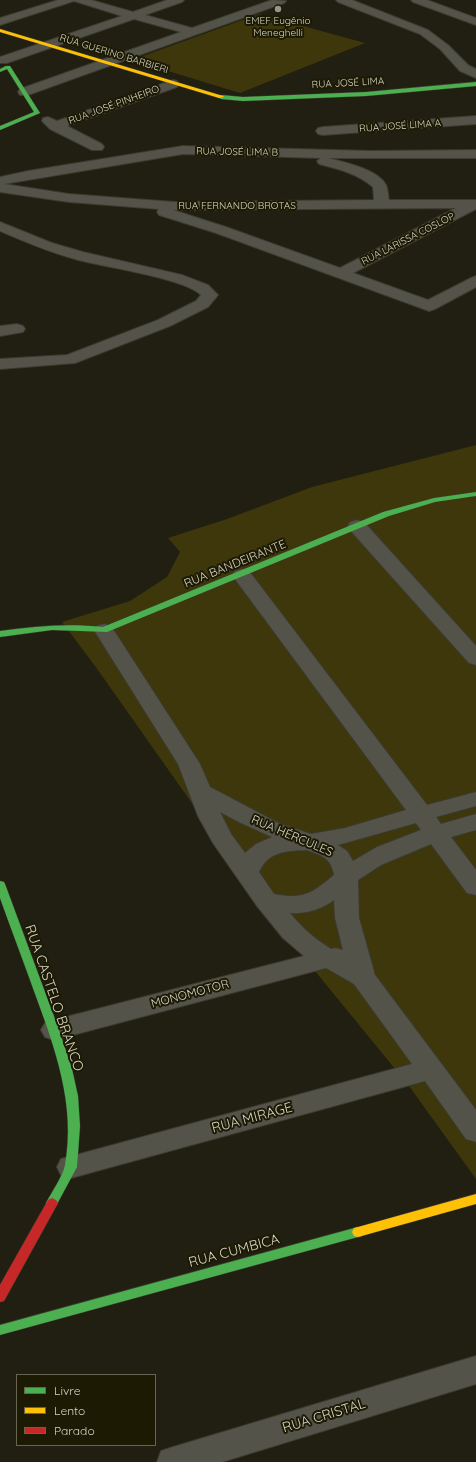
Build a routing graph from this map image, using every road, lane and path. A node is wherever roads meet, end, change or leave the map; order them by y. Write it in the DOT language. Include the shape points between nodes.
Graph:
graph roads {
  1 [pos="69,0"];
  2 [pos="79,0"];
  3 [pos="178,0"];
  4 [pos="342,0"];
  5 [pos="377,0"];
  6 [pos="417,0"];
  7 [pos="278,1"];
  8 [pos="356,5"];
  9 [pos="134,15"];
  10 [pos="0,22"];
  11 [pos="476,22"];
  12 [pos="0,30"];
  13 [pos="192,32"];
  14 [pos="47,44"];
  15 [pos="3,63"];
  16 [pos="108,63"];
  17 [pos="476,74"];
  18 [pos="173,84"];
  19 [pos="476,84"];
  20 [pos="24,92"];
  21 [pos="221,98"];
  22 [pos="37,113"];
  23 [pos="476,120"];
  24 [pos="55,126"];
  25 [pos="0,128"];
  26 [pos="323,131"];
  27 [pos="97,147"];
  28 [pos="287,153"];
  29 [pos="476,154"];
  30 [pos="0,181"];
  31 [pos="0,188"];
  32 [pos="140,204"];
  33 [pos="475,204"];
  34 [pos="382,206"];
  35 [pos="0,226"];
  36 [pos="340,274"];
  37 [pos="476,281"];
  38 [pos="17,329"];
  39 [pos="0,331"];
  40 [pos="0,364"];
  41 [pos="474,496"];
  42 [pos="357,526"];
  43 [pos="242,575"];
  44 [pos="104,630"];
  45 [pos="0,634"];
  46 [pos="476,659"];
  47 [pos="200,791"];
  48 [pos="476,799"];
  49 [pos="422,814"];
  50 [pos="476,822"];
  51 [pos="436,833"];
  52 [pos="310,842"];
  53 [pos="247,871"];
  54 [pos="346,877"];
  55 [pos="0,884"];
  56 [pos="476,887"];
  57 [pos="266,900"];
  58 [pos="327,958"];
  59 [pos="359,964"];
  60 [pos="54,1030"];
  61 [pos="432,1070"];
  62 [pos="476,1131"];
  63 [pos="71,1167"];
  64 [pos="476,1199"];
  65 [pos="0,1297"];
  66 [pos="0,1330"];
  67 [pos="476,1370"];
  68 [pos="173,1462"];
  1 -- 10 [label="street"];
  2 -- 9 [label="street"];
  3 -- 9 [label="street"];
  4 -- 8 [label="street"];
  5 -- 8 [label="street"];
  6 -- 11 [label="street"];
  7 -- 13 [label="street"];
  8 -- 17 [label="street" via="424,32 444,47 464,68"];
  9 -- 13 [label="street"];
  9 -- 14 [label="street"];
  12 -- 14 [label="street, RUA GUERINO BARBIERI"];
  13 -- 16 [label="street"];
  14 -- 15 [label="street"];
  14 -- 16 [label="street, RUA GUERINO BARBIERI"];
  15 -- 20 [label="street"];
  16 -- 18 [label="street, RUA GUERINO BARBIERI"];
  16 -- 20 [label="street"];
  18 -- 21 [label="street, RUA GUERINO BARBIERI"];
  18 -- 24 [label="street, RUA JOSÉ PINHEIRO"];
  19 -- 21 [label="street, RUA JOSÉ LIMA" via="366,94"];
  20 -- 22 [label="street"];
  22 -- 24 [label="street"];
  22 -- 25 [label="street"];
  23 -- 26 [label="street, RUA JOSÉ LIMA A"];
  24 -- 27 [label="street"];
  28 -- 29 [label="street, RUA JOSÉ LIMA B"];
  28 -- 30 [label="street, RUA JOSÉ LIMA B" via="183,150"];
  28 -- 34 [label="street" via="342,166 373,179 380,186"];
  31 -- 32 [label="street, RUA FERNANDO BROTAS" via="69,198"];
  32 -- 34 [label="street, RUA FERNANDO BROTAS"];
  32 -- 36 [label="street" via="221,230"];
  33 -- 34 [label="street, RUA FERNANDO BROTAS"];
  33 -- 36 [label="street, RUA LARISSA COSLOP"];
  35 -- 40 [label="street" via="47,246 86,258 177,278 203,288 210,295 202,304 164,323 69,360"];
  36 -- 37 [label="street" via="429,306"];
  38 -- 39 [label="street"];
  41 -- 42 [label="street, RUA BANDEIRANTE" via="434,500 409,506"];
  42 -- 43 [label="street, RUA BANDEIRANTE"];
  42 -- 46 [label="street"];
  43 -- 44 [label="street, RUA BANDEIRANTE"];
  43 -- 49 [label="street"];
  44 -- 45 [label="street, RUA BANDEIRANTE" via="69,625"];
  44 -- 47 [label="street" via="189,764"];
  47 -- 52 [label="street, RUA HÉRCULES" via="272,829"];
  47 -- 53 [label="street" via="221,837"];
  48 -- 49 [label="street"];
  49 -- 51 [label="street"];
  49 -- 52 [label="street" via="348,835"];
  50 -- 51 [label="street"];
  51 -- 54 [label="street" via="372,860"];
  51 -- 56 [label="street"];
  52 -- 53 [label="street" via="280,843 264,850 250,863"];
  52 -- 54 [label="street, RUA HÉRCULES" via="339,857 344,865"];
  53 -- 57 [label="street"];
  54 -- 57 [label="street" via="320,899 307,904 286,904"];
  54 -- 59 [label="street, RUA HÉRCULES" via="347,918"];
  55 -- 60 [label="street, RUA CASTELO BRANCO"];
  57 -- 58 [label="street" via="292,932"];
  58 -- 59 [label="street, MONOMOTOR"];
  58 -- 60 [label="street, MONOMOTOR"];
  59 -- 61 [label="street, RUA HÉRCULES"];
  60 -- 63 [label="street, RUA CASTELO BRANCO" via="72,1096 74,1126"];
  61 -- 62 [label="street, RUA HÉRCULES"];
  61 -- 63 [label="street, RUA MIRAGE"];
  63 -- 65 [label="street, RUA CASTELO BRANCO"];
  64 -- 66 [label="street, RUA CUMBICA"];
  67 -- 68 [label="street, RUA CRISTAL"];
}
